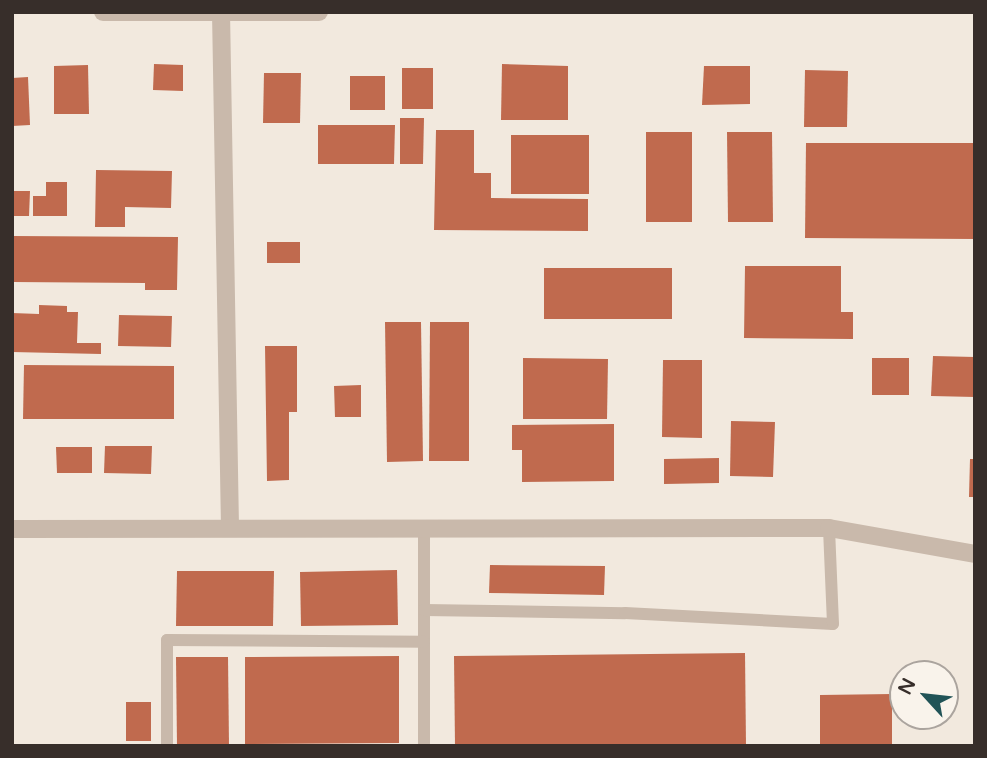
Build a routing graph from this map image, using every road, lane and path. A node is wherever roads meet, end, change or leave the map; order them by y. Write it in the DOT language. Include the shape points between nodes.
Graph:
graph roads {
  1 [pos="103,12"];
  2 [pos="319,12"];
  3 [pos="221,13"];
  4 [pos="230,528"];
  5 [pos="829,528"];
  6 [pos="12,529"];
  7 [pos="424,529"];
  8 [pos="975,554"];
  9 [pos="424,610"];
  10 [pos="424,642"];
  11 [pos="167,746"];
  12 [pos="424,746"];
  1 -- 3 [label="street"];
  2 -- 3 [label="street"];
  3 -- 4 [label="street"];
  4 -- 6 [label="street"];
  4 -- 7 [label="street"];
  5 -- 7 [label="street"];
  5 -- 8 [label="street"];
  5 -- 9 [label="lane" via="833,624 625,613"];
  7 -- 9 [label="lane"];
  9 -- 10 [label="lane"];
  10 -- 11 [label="lane" via="167,640"];
  10 -- 12 [label="lane"];
}
